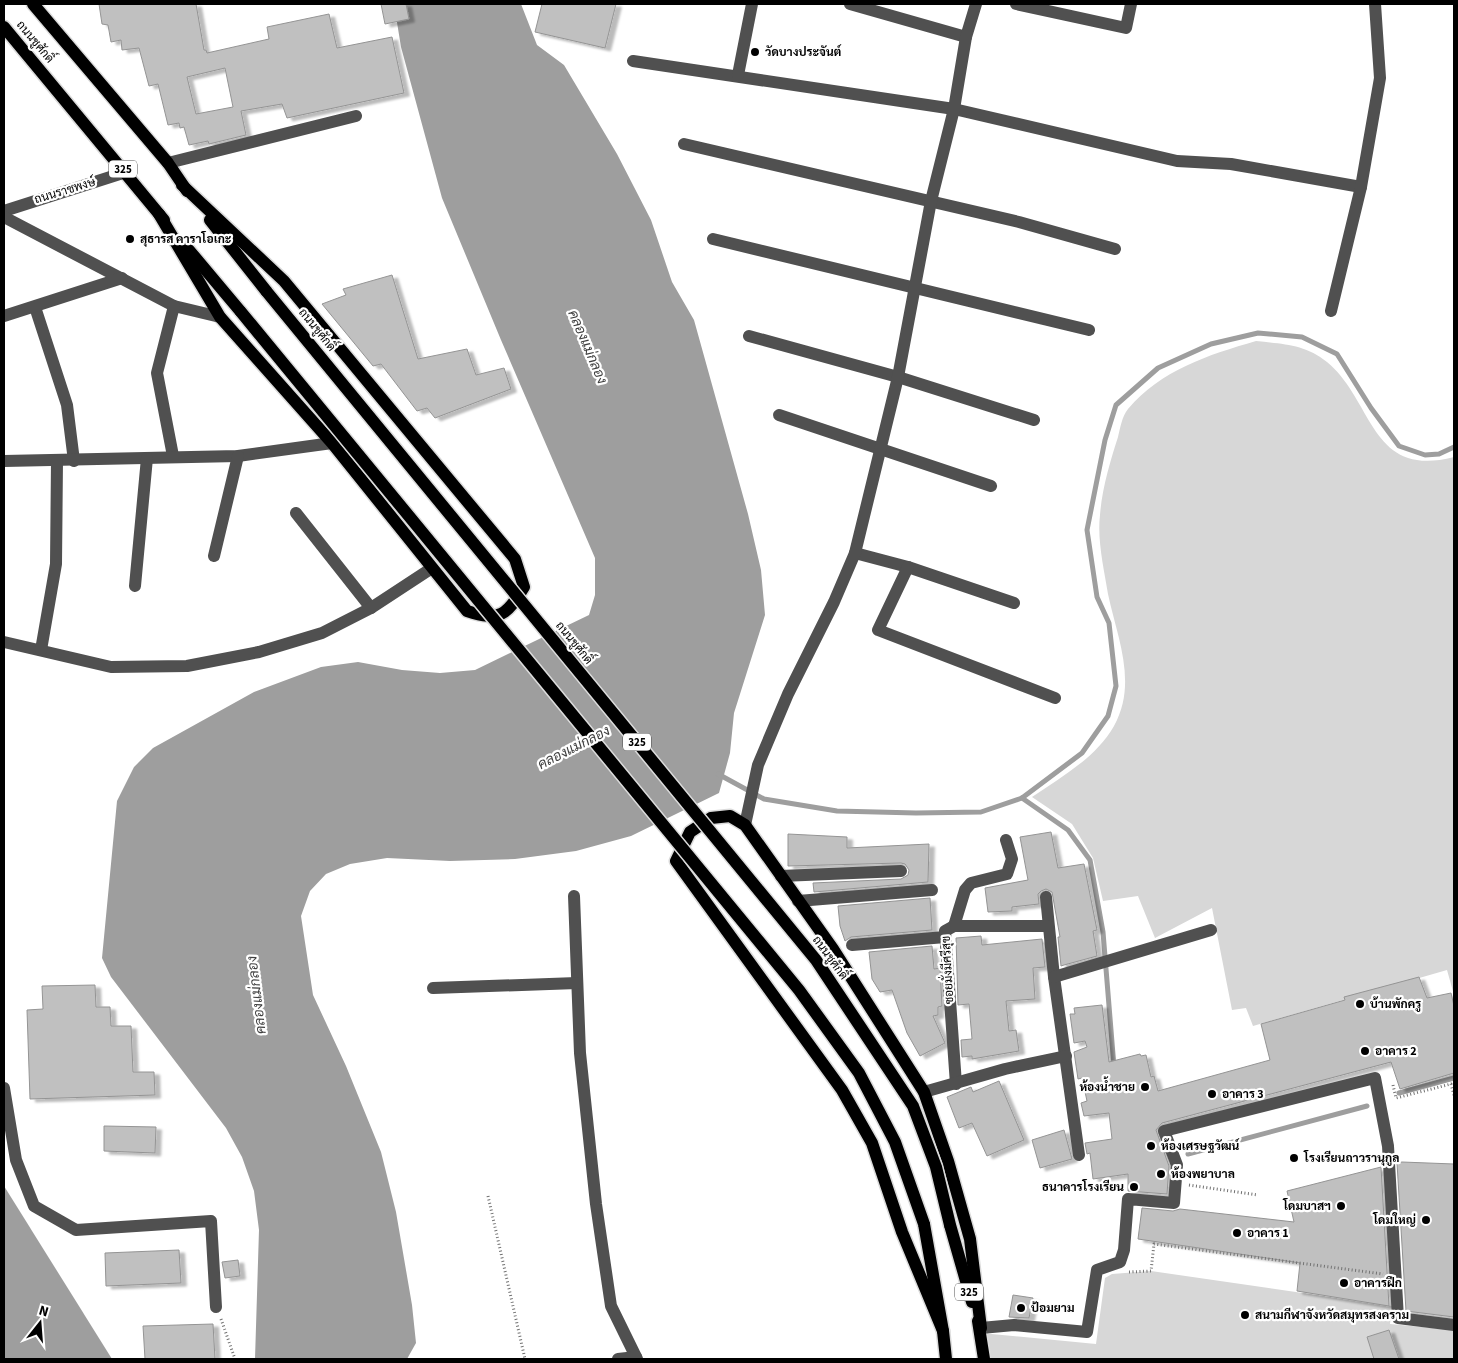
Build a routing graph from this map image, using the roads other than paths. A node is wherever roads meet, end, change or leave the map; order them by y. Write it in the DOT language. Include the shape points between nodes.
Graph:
graph roads {
  1 [pos="33,4"];
  2 [pos="752,4"];
  3 [pos="850,4"];
  4 [pos="976,4"];
  5 [pos="1016,4"];
  6 [pos="1131,4"];
  7 [pos="1375,4"];
  8 [pos="1064,9"];
  9 [pos="4,27"];
  10 [pos="966,36"];
  11 [pos="633,61"];
  12 [pos="738,76"];
  13 [pos="954,109"];
  14 [pos="356,116"];
  15 [pos="684,144"];
  16 [pos="168,163"];
  17 [pos="126,172"];
  18 [pos="182,185"];
  19 [pos="1361,187"];
  20 [pos="931,201"];
  21 [pos="4,210"];
  22 [pos="159,214"];
  23 [pos="4,217"];
  24 [pos="713,239"];
  25 [pos="1115,249"];
  26 [pos="122,278"];
  27 [pos="914,286"];
  28 [pos="174,306"];
  29 [pos="35,307"];
  30 [pos="1330,311"];
  31 [pos="4,316"];
  32 [pos="220,317"];
  33 [pos="1089,330"];
  34 [pos="749,336"];
  35 [pos="898,377"];
  36 [pos="779,415"];
  37 [pos="1034,420"];
  38 [pos="332,443"];
  39 [pos="880,448"];
  40 [pos="173,456"];
  41 [pos="238,456"];
  42 [pos="147,458"];
  43 [pos="4,461"];
  44 [pos="57,461"];
  45 [pos="74,461"];
  46 [pos="991,486"];
  47 [pos="296,513"];
  48 [pos="854,553"];
  49 [pos="214,556"];
  50 [pos="908,567"];
  51 [pos="432,568"];
  52 [pos="135,586"];
  53 [pos="1014,603"];
  54 [pos="370,608"];
  55 [pos="4,642"];
  56 [pos="41,650"];
  57 [pos="1055,698"];
  58 [pos="745,825"];
  59 [pos="1006,840"];
  60 [pos="902,871"];
  61 [pos="781,876"];
  62 [pos="932,890"];
  63 [pos="574,896"];
  64 [pos="1046,897"];
  65 [pos="798,901"];
  66 [pos="954,926"];
  67 [pos="1048,926"];
  68 [pos="1211,930"];
  69 [pos="945,937"];
  70 [pos="852,945"];
  71 [pos="1054,977"];
  72 [pos="577,983"];
  73 [pos="433,988"];
  74 [pos="1066,1056"];
  75 [pos="956,1084"];
  76 [pos="4,1088"];
  77 [pos="924,1092"];
  78 [pos="1079,1155"];
  79 [pos="216,1307"];
  80 [pos="1454,1325"];
  81 [pos="981,1328"];
  82 [pos="944,1331"];
  83 [pos="637,1358"];
  84 [pos="618,1359"];
  85 [pos="946,1359"];
  86 [pos="984,1359"];
  1 -- 16 [label="main road, ถนนชูศักดิ์ / 325"];
  2 -- 12 [label="street"];
  3 -- 10 [label="street"];
  4 -- 10 [label="street"];
  5 -- 8 [label="street"];
  6 -- 8 [label="street" via="1126,28"];
  7 -- 19 [label="street" via="1380,78"];
  9 -- 17 [label="main road, ถนนชูศักดิ์ / 325"];
  10 -- 13 [label="street"];
  11 -- 12 [label="street"];
  12 -- 13 [label="street"];
  13 -- 19 [label="street" via="1177,161 1231,164"];
  13 -- 20 [label="street"];
  14 -- 16 [label="street"];
  15 -- 20 [label="street"];
  16 -- 18 [label="main road, ถนนชูศักดิ์ / 325"];
  17 -- 21 [label="street, ถนนราชพงษ์"];
  17 -- 22 [label="main road, ถนนชูศักดิ์ / 325"];
  18 -- 51 [label="main road" via="284,281 516,559 524,587 511,609 487,618 467,611"];
  18 -- 81 [label="main road, ถนนชูศักดิ์ / 325, bridge" via="816,960 913,1106 936,1167 963,1276"];
  19 -- 30 [label="street"];
  20 -- 25 [label="street"];
  20 -- 27 [label="street"];
  22 -- 32 [label="main road"];
  22 -- 82 [label="main road, ถนนชูศักดิ์ / 325, bridge" via="799,990 859,1073 895,1142 924,1224"];
  23 -- 26 [label="street"];
  24 -- 27 [label="street"];
  26 -- 28 [label="street"];
  26 -- 29 [label="street"];
  27 -- 33 [label="street"];
  27 -- 35 [label="street"];
  28 -- 32 [label="street"];
  28 -- 40 [label="street" via="157,373"];
  29 -- 31 [label="street"];
  29 -- 45 [label="street" via="67,405"];
  32 -- 38 [label="main road"];
  34 -- 35 [label="street"];
  35 -- 37 [label="street"];
  35 -- 39 [label="street"];
  36 -- 39 [label="street"];
  38 -- 41 [label="street"];
  38 -- 51 [label="main road"];
  39 -- 46 [label="street"];
  39 -- 48 [label="street"];
  40 -- 41 [label="street"];
  40 -- 42 [label="street"];
  41 -- 49 [label="street"];
  42 -- 45 [label="street"];
  42 -- 52 [label="street"];
  43 -- 44 [label="street"];
  44 -- 45 [label="street"];
  44 -- 56 [label="street" via="56,564"];
  47 -- 54 [label="street"];
  48 -- 50 [label="street"];
  48 -- 58 [label="street" via="758,765"];
  50 -- 53 [label="street"];
  50 -- 57 [label="street" via="878,630"];
  51 -- 54 [label="street"];
  54 -- 56 [label="street" via="322,633 260,652 187,666 111,667"];
  55 -- 56 [label="street"];
  58 -- 61 [label="main road"];
  58 -- 82 [label="main road" via="730,816 711,818 690,832 676,862 842,1090 872,1143 902,1232"];
  59 -- 66 [label="street" via="1012,860 1008,874 971,883 965,890"];
  60 -- 61 [label="street"];
  61 -- 65 [label="main road"];
  62 -- 65 [label="street"];
  63 -- 72 [label="street"];
  64 -- 67 [label="street"];
  65 -- 77 [label="main road" via="833,948"];
  66 -- 67 [label="street, ซอยมั่งมีศรีสุข"];
  66 -- 69 [label="street, ซอยมั่งมีศรีสุข" via="945,931"];
  67 -- 71 [label="street"];
  68 -- 71 [label="street"];
  69 -- 70 [label="street"];
  69 -- 75 [label="street, ซอยมั่งมีศรีสุข"];
  71 -- 74 [label="street"];
  72 -- 73 [label="street"];
  72 -- 83 [label="street" via="580,1062 611,1306"];
  74 -- 75 [label="street" via="1005,1068"];
  74 -- 78 [label="street"];
  75 -- 77 [label="street"];
  76 -- 79 [label="street" via="16,1160 34,1206 76,1230 211,1221"];
  77 -- 81 [label="main road" via="970,1239"];
  80 -- 81 [label="street" via="1398,1318 1388,1146 1375,1078 1164,1131 1177,1165 1174,1203 1128,1199 1124,1250 1120,1262 1097,1270 1088,1332 1014,1325"];
  81 -- 86 [label="main road, ถนนชูศักดิ์ / 325"];
  82 -- 85 [label="main road, ถนนชูศักดิ์ / 325"];
  83 -- 84 [label="street"];
}
